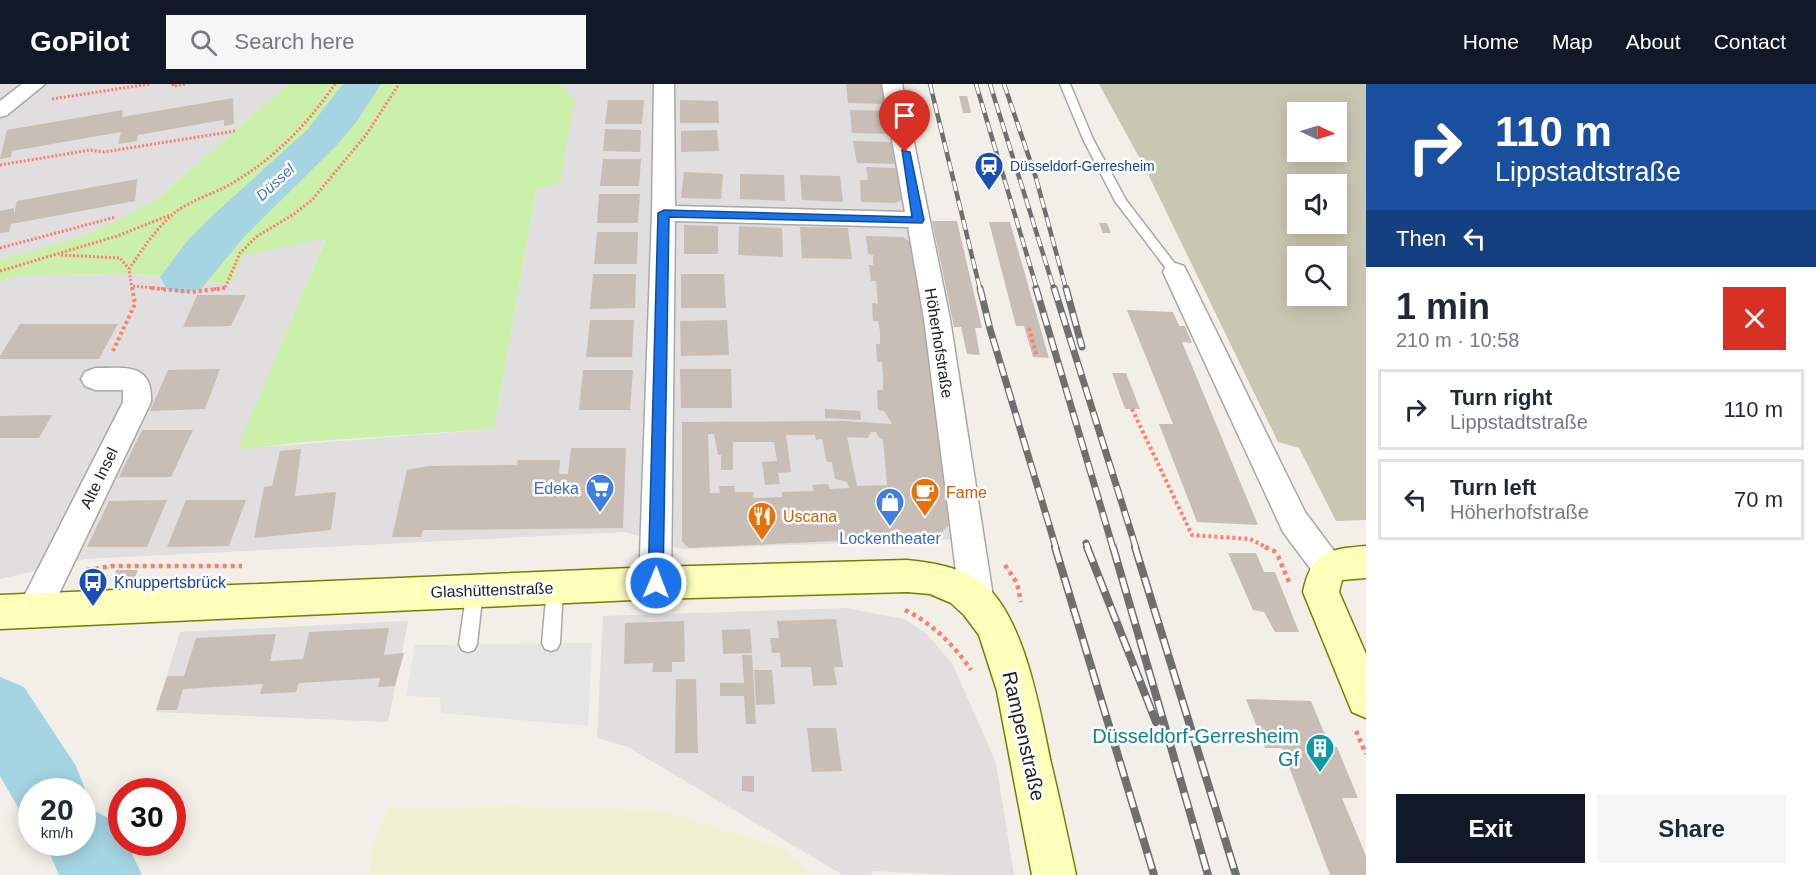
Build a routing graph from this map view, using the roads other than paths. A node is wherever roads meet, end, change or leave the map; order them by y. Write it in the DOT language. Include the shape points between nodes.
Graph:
graph roads {
  1 [pos="664,84"];
  2 [pos="892,84"];
  3 [pos="1065,84"];
  4 [pos="28,89"];
  5 [pos="0,111"];
  6 [pos="664,213"];
  7 [pos="918,220"];
  8 [pos="1175,272"];
  9 [pos="97,379"];
  10 [pos="1366,562"];
  11 [pos="1326,572"];
  12 [pos="656,583"];
  13 [pos="555,588"];
  14 [pos="475,590"];
  15 [pos="977,603"];
  16 [pos="17,611"];
  17 [pos="551,643"];
  18 [pos="468,644"];
  19 [pos="1366,698"];
  20 [pos="1054,875"];
  1 -- 6 [label="street"];
  2 -- 7 [label="street, Höherhofstraße"];
  3 -- 8 [label="lane" via="1121,201"];
  4 -- 5 [label="street"];
  6 -- 7 [label="street"];
  6 -- 12 [label="street"];
  7 -- 15 [label="street, Höherhofstraße" via="937,319"];
  8 -- 11 [label="street" via="1294,522"];
  9 -- 16 [label="street, Alte Insel" via="129,379 138,387 137,402"];
  10 -- 11 [label="main road" via="1340,564"];
  11 -- 19 [label="main road" via="1322,600"];
  12 -- 13 [label="main road, Glashüttenstraße"];
  12 -- 15 [label="main road, Glashüttenstraße" via="907,576 948,584"];
  13 -- 14 [label="main road, Glashüttenstraße"];
  13 -- 17 [label="lane"];
  14 -- 16 [label="main road, Glashüttenstraße"];
  14 -- 18 [label="lane"];
  15 -- 20 [label="main road, Rampenstraße" via="1003,647 1016,691"];
}
